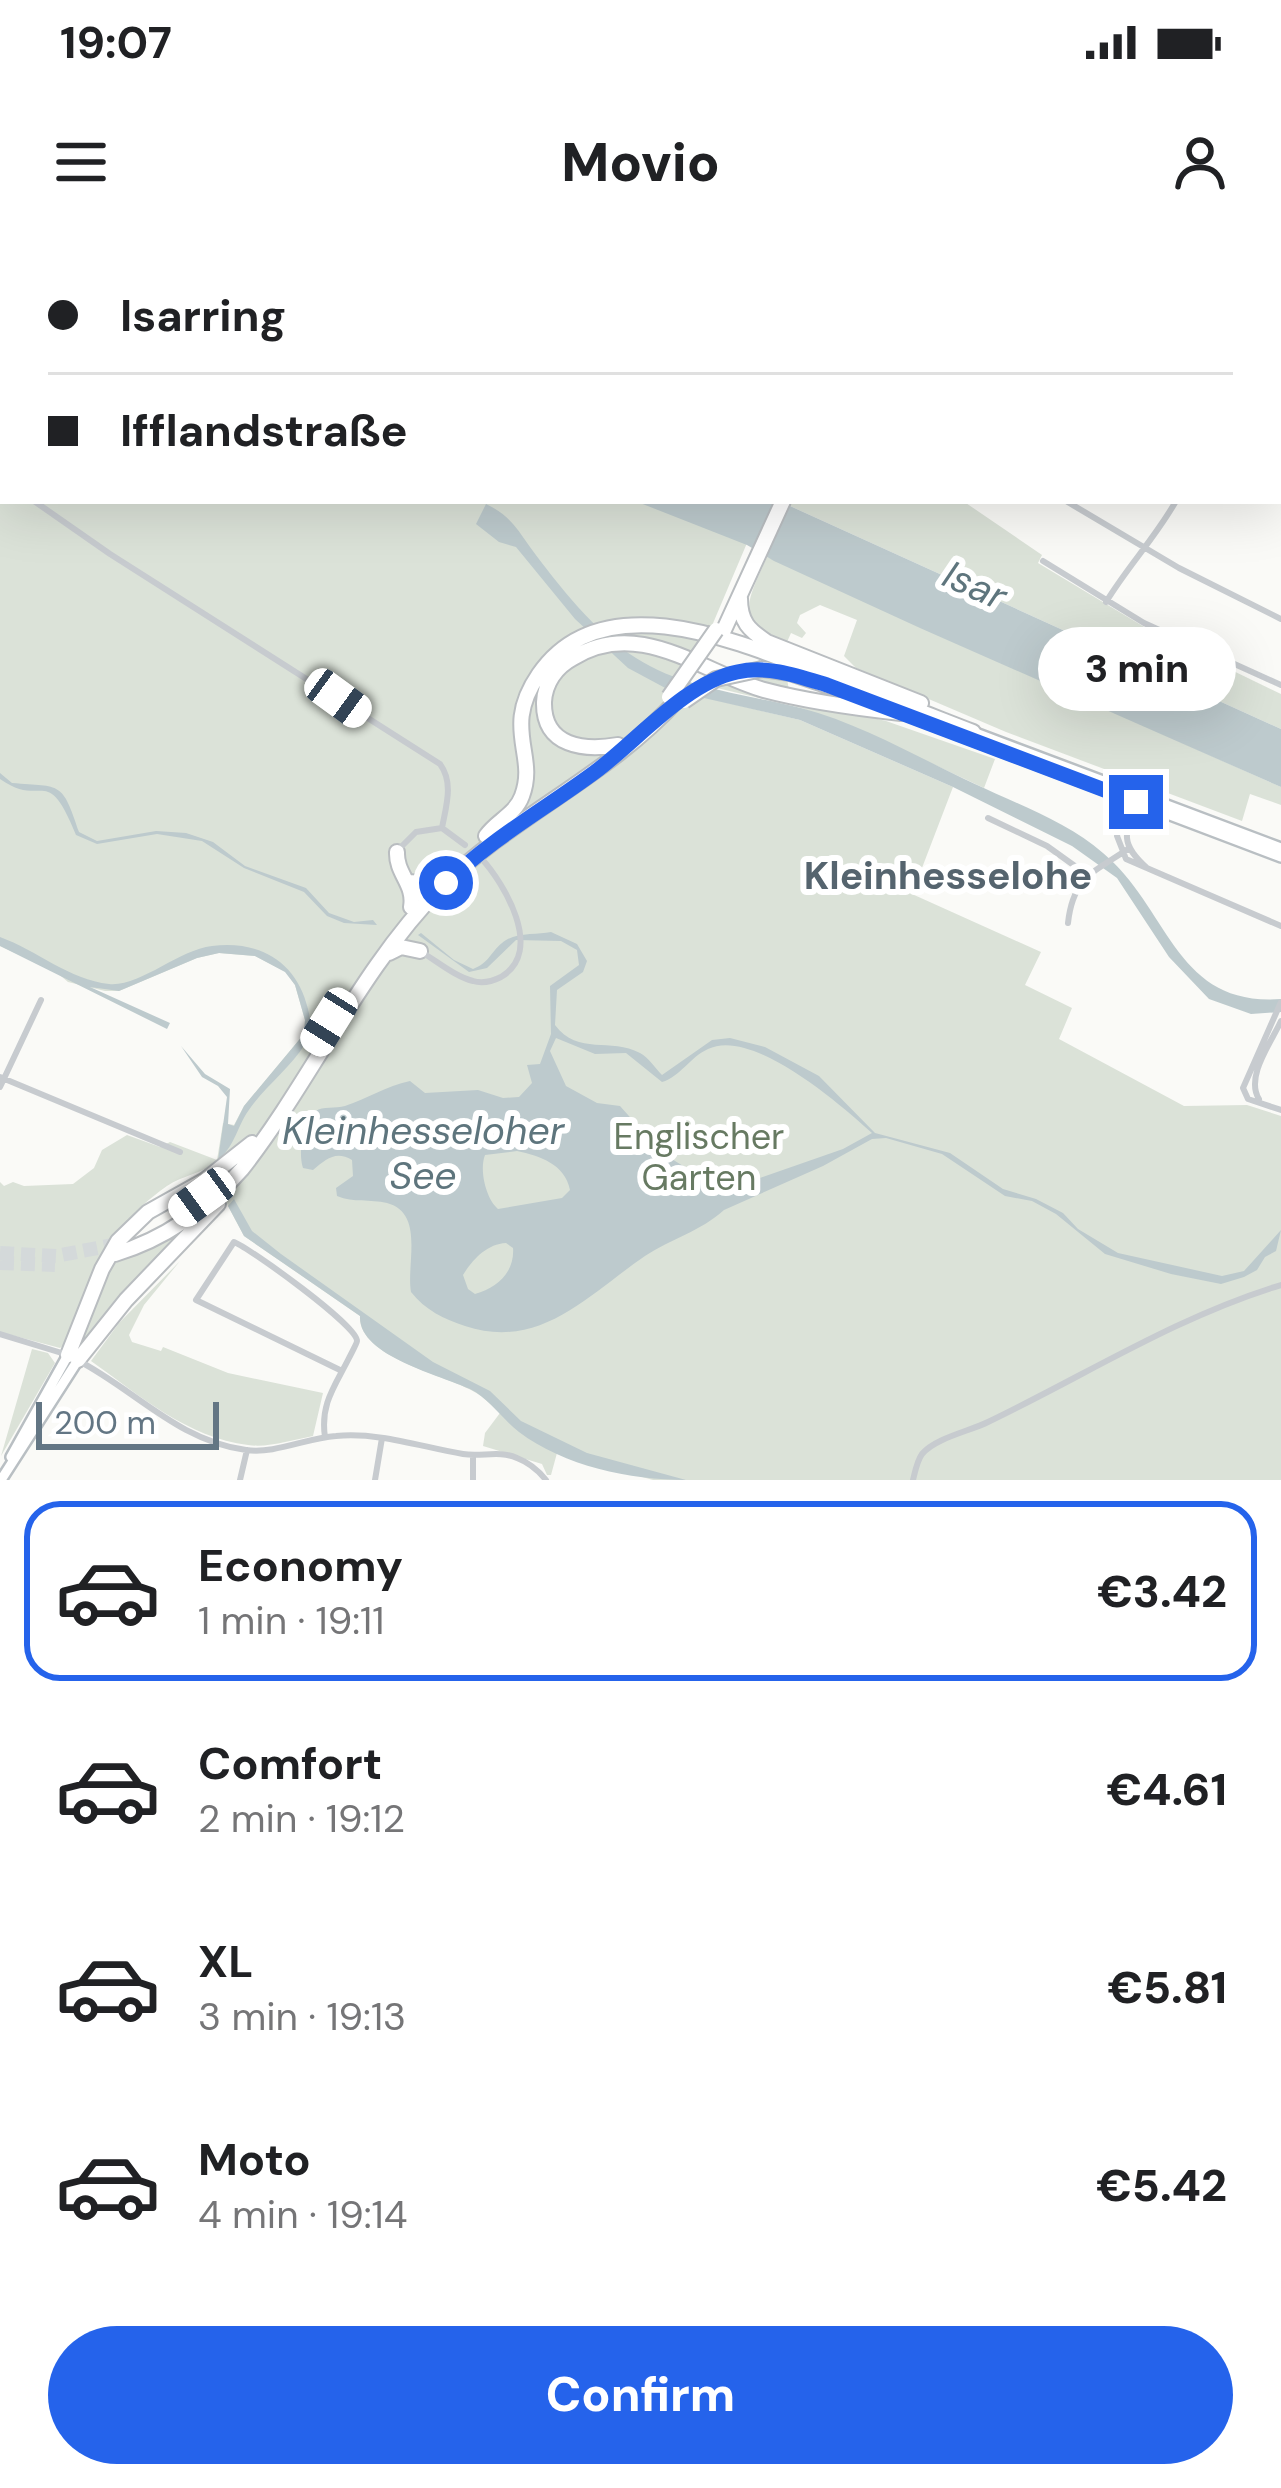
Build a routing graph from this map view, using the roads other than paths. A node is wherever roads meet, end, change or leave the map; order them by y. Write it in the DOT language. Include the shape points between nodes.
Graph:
graph roads {
  1 [pos="38,504"];
  2 [pos="778,504"];
  3 [pos="1071,504"];
  4 [pos="1174,504"];
  5 [pos="1144,548"];
  6 [pos="1042,561"];
  7 [pos="740,592"];
  8 [pos="1106,602"];
  9 [pos="1281,619"];
  10 [pos="576,648"];
  11 [pos="1281,686"];
  12 [pos="675,702"];
  13 [pos="901,713"];
  14 [pos="973,732"];
  15 [pos="618,745"];
  16 [pos="1126,793"];
  17 [pos="1138,798"];
  18 [pos="988,818"];
  19 [pos="442,828"];
  20 [pos="485,836"];
  21 [pos="465,844"];
  22 [pos="398,851"];
  23 [pos="1281,852"];
  24 [pos="1121,853"];
  25 [pos="481,858"];
  26 [pos="1086,874"];
  27 [pos="439,876"];
  28 [pos="408,881"];
  29 [pos="411,907"];
  30 [pos="1068,923"];
  31 [pos="1281,926"];
  32 [pos="400,927"];
  33 [pos="420,951"];
  34 [pos="381,960"];
  35 [pos="41,1000"];
  36 [pos="1281,1001"];
  37 [pos="1278,1018"];
  38 [pos="2,1078"];
  39 [pos="0,1088"];
  40 [pos="1281,1110"];
  41 [pos="258,1143"];
  42 [pos="180,1151"];
  43 [pos="119,1248"];
  44 [pos="1281,1286"];
  45 [pos="0,1334"];
  46 [pos="73,1358"];
  47 [pos="343,1371"];
  48 [pos="325,1437"];
  49 [pos="382,1438"];
  50 [pos="247,1450"];
  51 [pos="473,1455"];
  52 [pos="4,1466"];
  53 [pos="2,1480"];
  54 [pos="240,1480"];
  55 [pos="375,1480"];
  56 [pos="473,1480"];
  57 [pos="546,1480"];
  58 [pos="913,1480"];
  1 -- 19 [label="street" via="440,764 448,790"];
  2 -- 7 [label="highway"];
  3 -- 5 [label="street"];
  4 -- 5 [label="street"];
  5 -- 8 [label="street"];
  5 -- 9 [label="street"];
  6 -- 8 [label="street"];
  7 -- 12 [label="highway, bridge"];
  7 -- 14 [label="highway" via="742,620 767,642 907,696"];
  8 -- 11 [label="street"];
  10 -- 13 [label="highway" via="622,642 788,696"];
  10 -- 14 [label="highway" via="611,628 675,627 742,644"];
  10 -- 15 [label="highway" via="547,688 549,724 577,748"];
  10 -- 20 [label="highway" via="541,670 524,703 524,792"];
  12 -- 13 [label="highway, bridge" via="716,679 762,669"];
  12 -- 15 [label="highway"];
  12 -- 32 [label="highway" via="608,762 483,850"];
  13 -- 16 [label="main road"];
  14 -- 16 [label="main road"];
  15 -- 20 [label="highway"];
  16 -- 17 [label="main road"];
  16 -- 24 [label="street"];
  17 -- 23 [label="main road"];
  17 -- 24 [label="street"];
  18 -- 26 [label="street"];
  19 -- 21 [label="street"];
  19 -- 22 [label="street" via="416,832"];
  20 -- 27 [label="highway"];
  22 -- 28 [label="highway"];
  24 -- 26 [label="street"];
  24 -- 31 [label="street"];
  25 -- 33 [label="street" via="506,892 519,932 516,962 486,982 471,981"];
  26 -- 30 [label="street"];
  27 -- 28 [label="highway"];
  27 -- 29 [label="highway"];
  28 -- 29 [label="highway"];
  29 -- 32 [label="highway"];
  32 -- 33 [label="highway"];
  32 -- 34 [label="highway"];
  32 -- 41 [label="highway"];
  33 -- 34 [label="highway" via="397,948"];
  34 -- 41 [label="highway"];
  35 -- 38 [label="street"];
  36 -- 37 [label="street"];
  37 -- 40 [label="street" via="1253,1089"];
  38 -- 39 [label="street"];
  38 -- 42 [label="street"];
  41 -- 43 [label="highway" via="208,1203 164,1234"];
  41 -- 46 [label="highway" via="228,1193"];
  41 -- 46 [label="highway" via="129,1228 102,1269"];
  44 -- 58 [label="street" via="1132,1344 934,1446 920,1456"];
  45 -- 46 [label="street"];
  46 -- 50 [label="street" via="191,1433"];
  46 -- 52 [label="main road"];
  47 -- 47 [label="street" via="196,1300 234,1242 350,1326 358,1342"];
  47 -- 48 [label="street" via="327,1396"];
  48 -- 49 [label="street"];
  48 -- 50 [label="street"];
  49 -- 51 [label="street"];
  49 -- 55 [label="street"];
  50 -- 54 [label="street"];
  51 -- 56 [label="street"];
  51 -- 57 [label="street" via="516,1457"];
  52 -- 53 [label="main road"];
}
